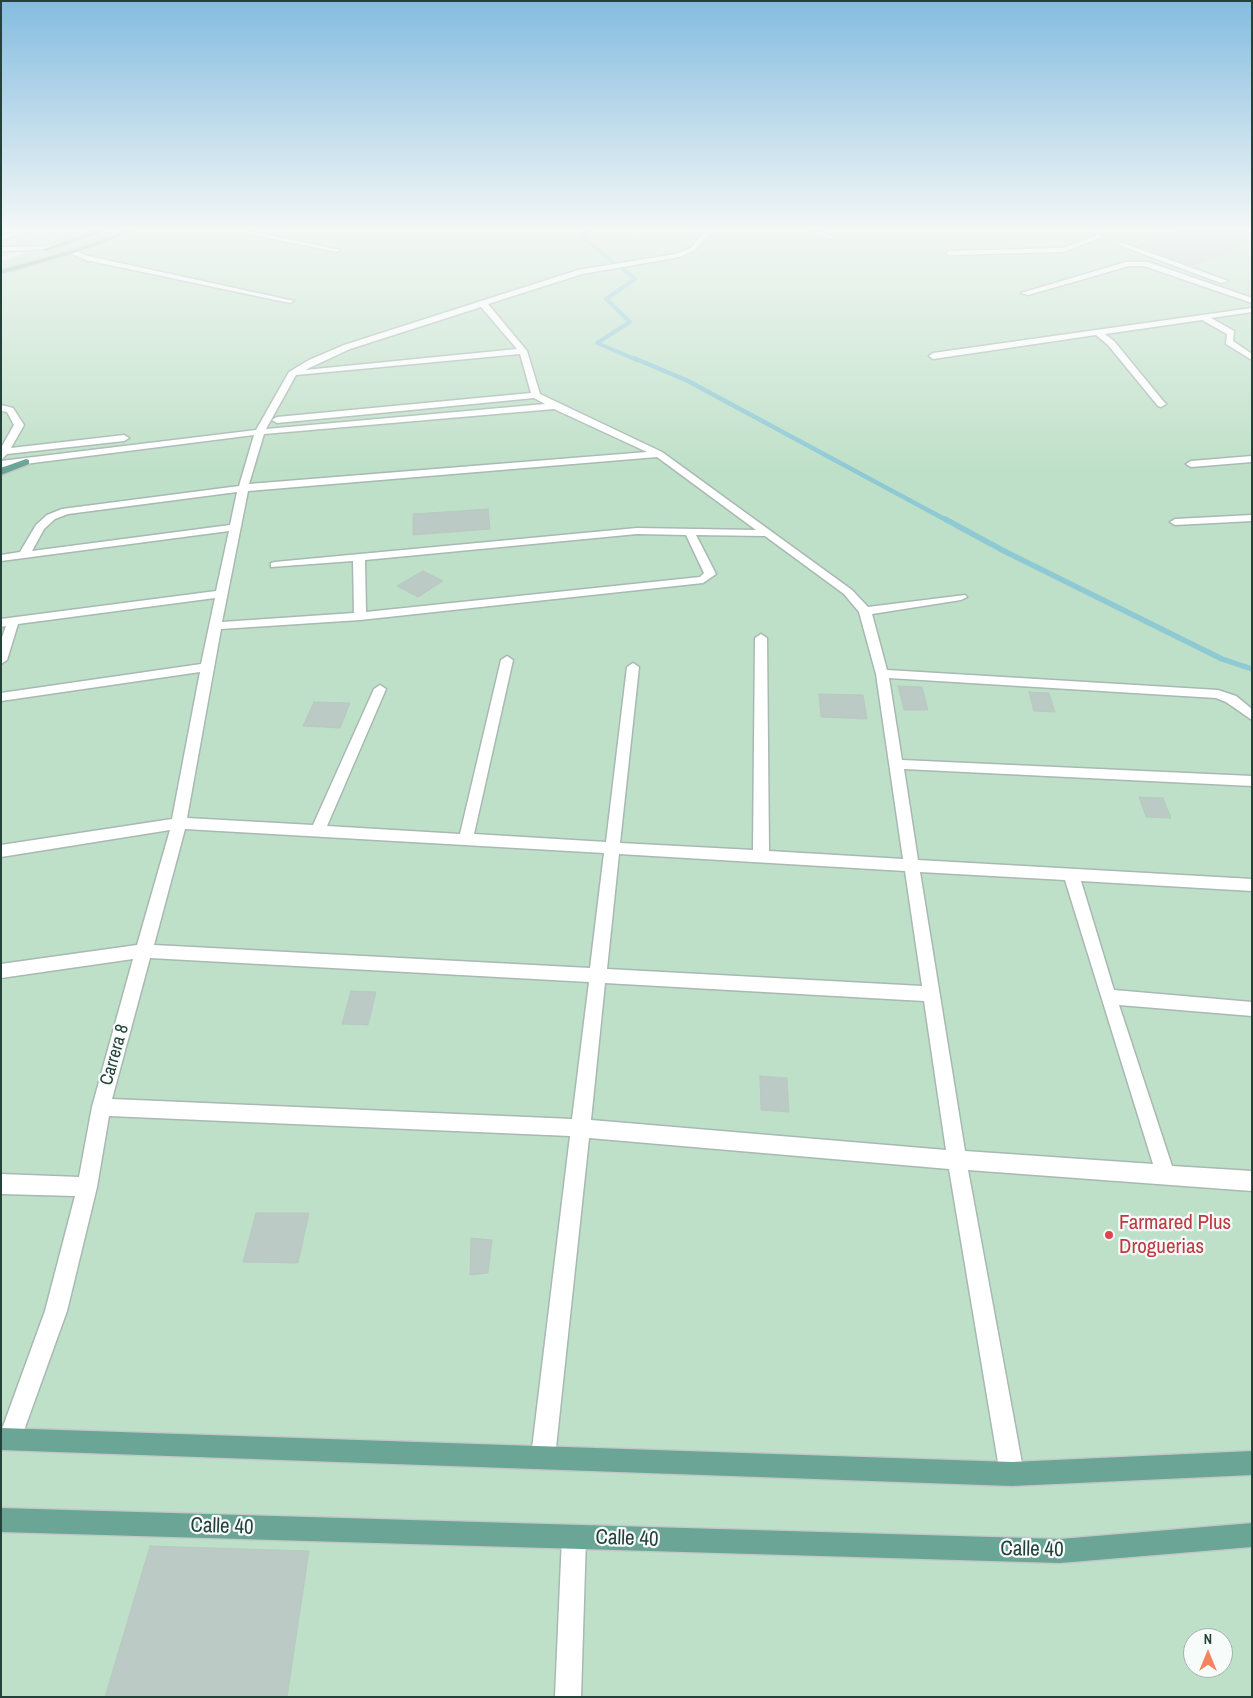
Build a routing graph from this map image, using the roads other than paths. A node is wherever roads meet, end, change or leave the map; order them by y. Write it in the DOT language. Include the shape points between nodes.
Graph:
graph roads {
  1 [pos="463,310"];
  2 [pos="488,310"];
  3 [pos="1250,310"];
  4 [pos="1203,317"];
  5 [pos="1098,332"];
  6 [pos="523,351"];
  7 [pos="932,356"];
  8 [pos="1252,358"];
  9 [pos="292,374"];
  10 [pos="536,395"];
  11 [pos="1161,404"];
  12 [pos="554,406"];
  13 [pos="1,408"];
  14 [pos="264,422"];
  15 [pos="204,428"];
  16 [pos="259,432"];
  17 [pos="135,436"];
  18 [pos="3,453"];
  19 [pos="659,454"];
  20 [pos="1252,459"];
  21 [pos="26,462"];
  22 [pos="1,464"];
  23 [pos="1191,464"];
  24 [pos="1,472"];
  25 [pos="243,488"];
  26 [pos="1252,518"];
  27 [pos="1174,522"];
  28 [pos="236,527"];
  29 [pos="689,531"];
  30 [pos="768,533"];
  31 [pos="24,555"];
  32 [pos="1,558"];
  33 [pos="359,559"];
  34 [pos="275,565"];
  35 [pos="222,594"];
  36 [pos="961,597"];
  37 [pos="865,611"];
  38 [pos="360,616"];
  39 [pos="7,622"];
  40 [pos="216,626"];
  41 [pos="760,638"];
  42 [pos="1,660"];
  43 [pos="507,660"];
  44 [pos="207,667"];
  45 [pos="634,667"];
  46 [pos="882,674"];
  47 [pos="380,689"];
  48 [pos="1,697"];
  49 [pos="1252,716"];
  50 [pos="895,764"];
  51 [pos="1252,781"];
  52 [pos="179,822"];
  53 [pos="318,830"];
  54 [pos="466,839"];
  55 [pos="613,847"];
  56 [pos="1,851"];
  57 [pos="761,856"];
  58 [pos="911,865"];
  59 [pos="1071,874"];
  60 [pos="1252,885"];
  61 [pos="144,951"];
  62 [pos="1,971"];
  63 [pos="599,976"];
  64 [pos="931,994"];
  65 [pos="1108,997"];
  66 [pos="1252,1009"];
  67 [pos="101,1107"];
  68 [pos="580,1128"];
  69 [pos="957,1160"];
  70 [pos="1166,1174"];
  71 [pos="1252,1181"];
  72 [pos="1,1184"];
  73 [pos="87,1187"];
  74 [pos="6,1439"];
  75 [pos="543,1457"];
  76 [pos="1252,1463"];
  77 [pos="1012,1474"];
  78 [pos="1,1520"];
  79 [pos="1252,1535"];
  80 [pos="574,1538"];
  81 [pos="568,1697"];
  1 -- 9 [label="street" via="347,347"];
  2 -- 6 [label="street"];
  3 -- 4 [label="street"];
  4 -- 5 [label="street"];
  4 -- 8 [label="street" via="1231,333 1229,342"];
  5 -- 7 [label="street"];
  5 -- 11 [label="street" via="1111,343"];
  6 -- 9 [label="street"];
  6 -- 10 [label="street"];
  9 -- 14 [label="street, Carrera 8"];
  10 -- 12 [label="street"];
  10 -- 14 [label="street"];
  12 -- 16 [label="street"];
  12 -- 19 [label="street"];
  13 -- 18 [label="street" via="10,410 19,425"];
  14 -- 15 [label="street"];
  14 -- 16 [label="street, Carrera 8"];
  16 -- 21 [label="street"];
  16 -- 25 [label="street, Carrera 8"];
  17 -- 18 [label="street"];
  19 -- 25 [label="street"];
  19 -- 30 [label="street"];
  20 -- 23 [label="street"];
  21 -- 22 [label="street"];
  21 -- 24 [label="main road"];
  25 -- 28 [label="street, Carrera 8"];
  25 -- 31 [label="street" via="66,511 51,517 40,527"];
  26 -- 27 [label="street"];
  28 -- 31 [label="street"];
  28 -- 35 [label="street, Carrera 8"];
  29 -- 30 [label="street"];
  29 -- 33 [label="street" via="637,531"];
  29 -- 38 [label="street" via="710,574 703,580"];
  30 -- 37 [label="street" via="848,592"];
  31 -- 32 [label="street"];
  33 -- 34 [label="street"];
  33 -- 38 [label="street"];
  35 -- 39 [label="street"];
  35 -- 40 [label="street, Carrera 8"];
  36 -- 37 [label="street"];
  37 -- 46 [label="street"];
  38 -- 40 [label="street"];
  39 -- 42 [label="street"];
  40 -- 44 [label="street, Carrera 8"];
  41 -- 57 [label="street"];
  43 -- 54 [label="street"];
  44 -- 48 [label="street"];
  44 -- 52 [label="street, Carrera 8"];
  45 -- 55 [label="street"];
  46 -- 49 [label="street" via="1218,694 1231,699"];
  46 -- 50 [label="street"];
  47 -- 53 [label="street"];
  50 -- 51 [label="street"];
  50 -- 58 [label="street"];
  52 -- 53 [label="street"];
  52 -- 56 [label="street"];
  52 -- 61 [label="street, Carrera 8"];
  53 -- 54 [label="street"];
  54 -- 55 [label="street"];
  55 -- 57 [label="street"];
  55 -- 63 [label="street"];
  57 -- 58 [label="street"];
  58 -- 59 [label="street"];
  58 -- 64 [label="street"];
  59 -- 60 [label="street"];
  59 -- 65 [label="street"];
  61 -- 62 [label="street"];
  61 -- 63 [label="street"];
  61 -- 67 [label="street, Carrera 8"];
  63 -- 64 [label="street"];
  63 -- 68 [label="street"];
  64 -- 69 [label="street"];
  65 -- 66 [label="street"];
  65 -- 70 [label="street"];
  67 -- 68 [label="street"];
  67 -- 73 [label="street, Carrera 8"];
  68 -- 69 [label="street"];
  68 -- 75 [label="street"];
  69 -- 70 [label="street"];
  69 -- 77 [label="street"];
  70 -- 71 [label="street"];
  72 -- 73 [label="street"];
  73 -- 74 [label="street, Carrera 8" via="56,1311"];
  74 -- 75 [label="main road"];
  75 -- 77 [label="main road"];
  76 -- 77 [label="main road"];
  78 -- 80 [label="main road, Calle 40"];
  79 -- 80 [label="main road, Calle 40" via="1060,1551"];
  80 -- 81 [label="street"];
}
